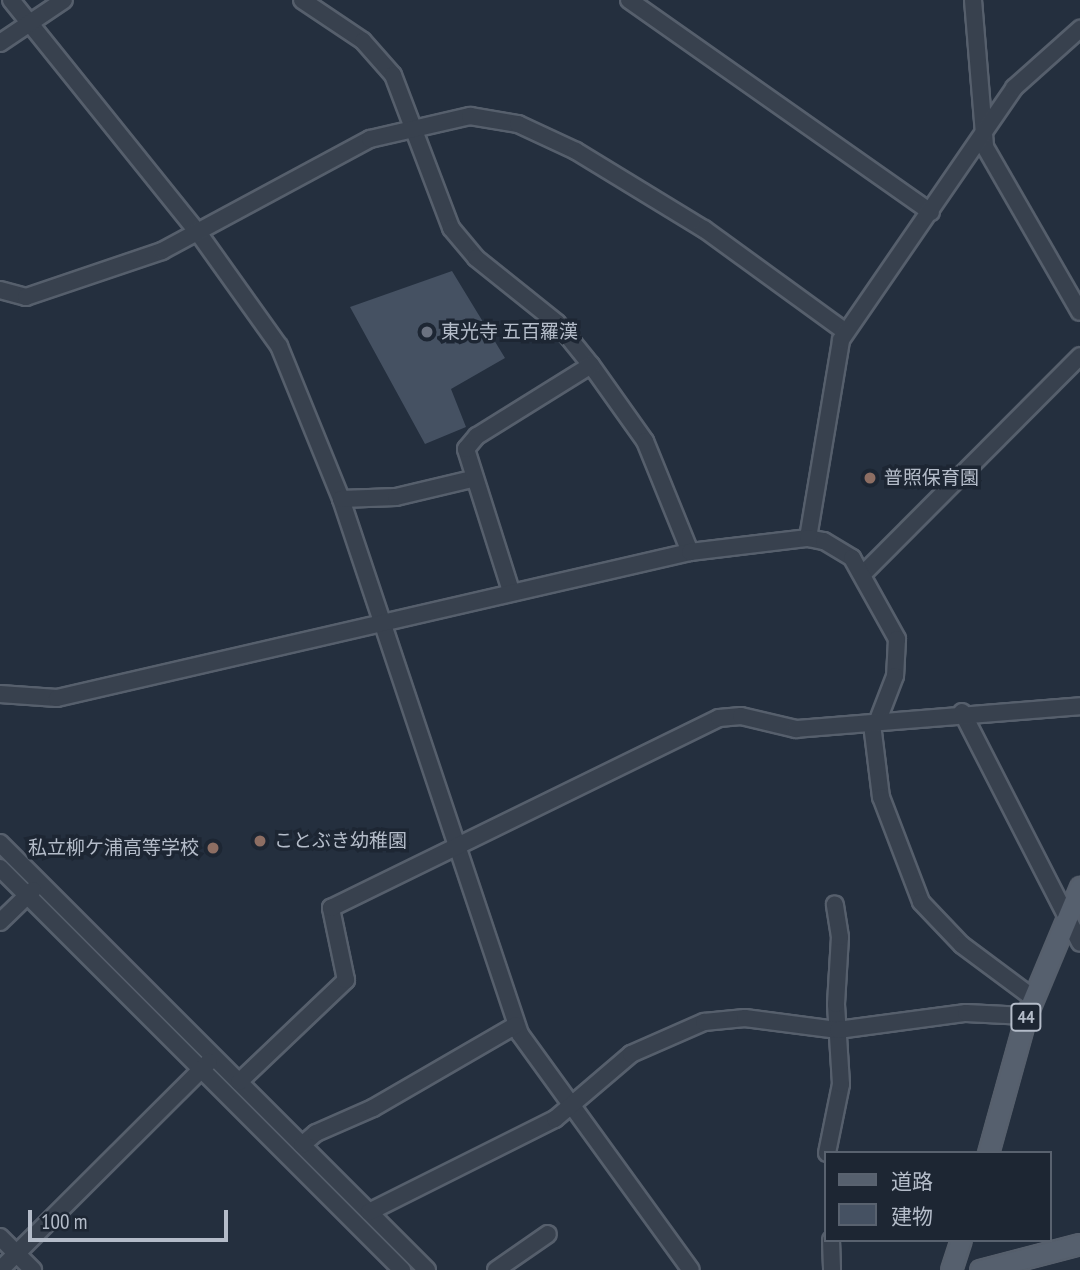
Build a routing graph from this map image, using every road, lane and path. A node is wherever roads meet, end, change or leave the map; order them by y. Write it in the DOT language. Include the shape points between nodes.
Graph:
graph roads {
  1 [pos="11,0"];
  2 [pos="64,0"];
  3 [pos="302,0"];
  4 [pos="629,0"];
  5 [pos="973,0"];
  6 [pos="30,23"];
  7 [pos="1080,29"];
  8 [pos="0,43"];
  9 [pos="412,126"];
  10 [pos="982,139"];
  11 [pos="931,212"];
  12 [pos="197,231"];
  13 [pos="0,290"];
  14 [pos="1080,312"];
  15 [pos="846,332"];
  16 [pos="1080,356"];
  17 [pos="591,365"];
  18 [pos="472,479"];
  19 [pos="341,499"];
  20 [pos="808,538"];
  21 [pos="690,552"];
  22 [pos="864,573"];
  23 [pos="511,591"];
  24 [pos="381,622"];
  25 [pos="0,694"];
  26 [pos="1080,706"];
  27 [pos="962,712"];
  28 [pos="875,724"];
  29 [pos="0,843"];
  30 [pos="459,847"];
  31 [pos="0,868"];
  32 [pos="39,883"];
  33 [pos="1080,887"];
  34 [pos="27,895"];
  35 [pos="835,904"];
  36 [pos="1067,915"];
  37 [pos="0,922"];
  38 [pos="1080,943"];
  39 [pos="1030,1007"];
  40 [pos="516,1025"];
  41 [pos="838,1030"];
  42 [pos="214,1058"];
  43 [pos="201,1069"];
  44 [pos="239,1082"];
  45 [pos="570,1108"];
  46 [pos="302,1145"];
  47 [pos="827,1151"];
  48 [pos="989,1151"];
  49 [pos="369,1212"];
  50 [pos="548,1234"];
  51 [pos="0,1237"];
  52 [pos="831,1242"];
  53 [pos="960,1242"];
  54 [pos="1080,1244"];
  55 [pos="17,1254"];
  56 [pos="0,1270"];
  57 [pos="33,1270"];
  58 [pos="402,1270"];
  59 [pos="427,1270"];
  60 [pos="496,1270"];
  61 [pos="691,1270"];
  62 [pos="832,1270"];
  63 [pos="951,1270"];
  64 [pos="980,1270"];
  1 -- 6 [label="street"];
  2 -- 6 [label="street"];
  3 -- 9 [label="street" via="381,58"];
  4 -- 11 [label="street"];
  5 -- 10 [label="street"];
  6 -- 8 [label="street"];
  6 -- 12 [label="street"];
  7 -- 10 [label="street" via="1028,70"];
  9 -- 12 [label="street" via="331,157"];
  9 -- 15 [label="street" via="470,116 545,134 683,215"];
  9 -- 17 [label="street" via="433,190 462,244 542,309"];
  10 -- 11 [label="street"];
  10 -- 14 [label="street"];
  11 -- 15 [label="street"];
  12 -- 13 [label="street" via="162,251 32,295"];
  12 -- 19 [label="street" via="279,346"];
  15 -- 20 [label="street" via="837,352"];
  16 -- 22 [label="street"];
  17 -- 18 [label="street" via="470,442 465,458"];
  17 -- 21 [label="street" via="645,441"];
  18 -- 19 [label="street" via="396,497"];
  18 -- 23 [label="street"];
  19 -- 24 [label="street"];
  20 -- 21 [label="street"];
  20 -- 22 [label="street" via="844,552"];
  21 -- 23 [label="street"];
  22 -- 28 [label="street" via="899,645 895,676"];
  23 -- 24 [label="street"];
  24 -- 25 [label="street" via="57,698"];
  24 -- 30 [label="street"];
  26 -- 27 [label="street"];
  27 -- 28 [label="street"];
  27 -- 36 [label="street"];
  28 -- 30 [label="street" via="796,729 741,716 719,718"];
  28 -- 39 [label="street" via="881,797 921,902"];
  29 -- 32 [label="street"];
  30 -- 40 [label="street"];
  30 -- 44 [label="street" via="331,908 346,980"];
  31 -- 34 [label="street"];
  32 -- 34 [label="street"];
  32 -- 42 [label="street"];
  33 -- 36 [label="main road, 44"];
  34 -- 37 [label="street"];
  34 -- 43 [label="street"];
  35 -- 41 [label="street" via="840,937"];
  36 -- 38 [label="street"];
  36 -- 39 [label="main road, 44"];
  39 -- 41 [label="street"];
  39 -- 48 [label="main road, 44"];
  40 -- 45 [label="street"];
  40 -- 46 [label="street"];
  41 -- 45 [label="street" via="745,1018 704,1022 638,1050"];
  41 -- 47 [label="street" via="841,1084"];
  42 -- 43 [label="street"];
  42 -- 44 [label="street"];
  43 -- 55 [label="street"];
  43 -- 58 [label="street"];
  44 -- 46 [label="street"];
  45 -- 49 [label="street" via="484,1157"];
  45 -- 61 [label="street"];
  46 -- 49 [label="street"];
  49 -- 59 [label="street"];
  50 -- 60 [label="street"];
  51 -- 55 [label="street"];
  52 -- 62 [label="street"];
  53 -- 63 [label="main road"];
  54 -- 64 [label="main road"];
  55 -- 56 [label="street"];
  55 -- 57 [label="street"];
}
